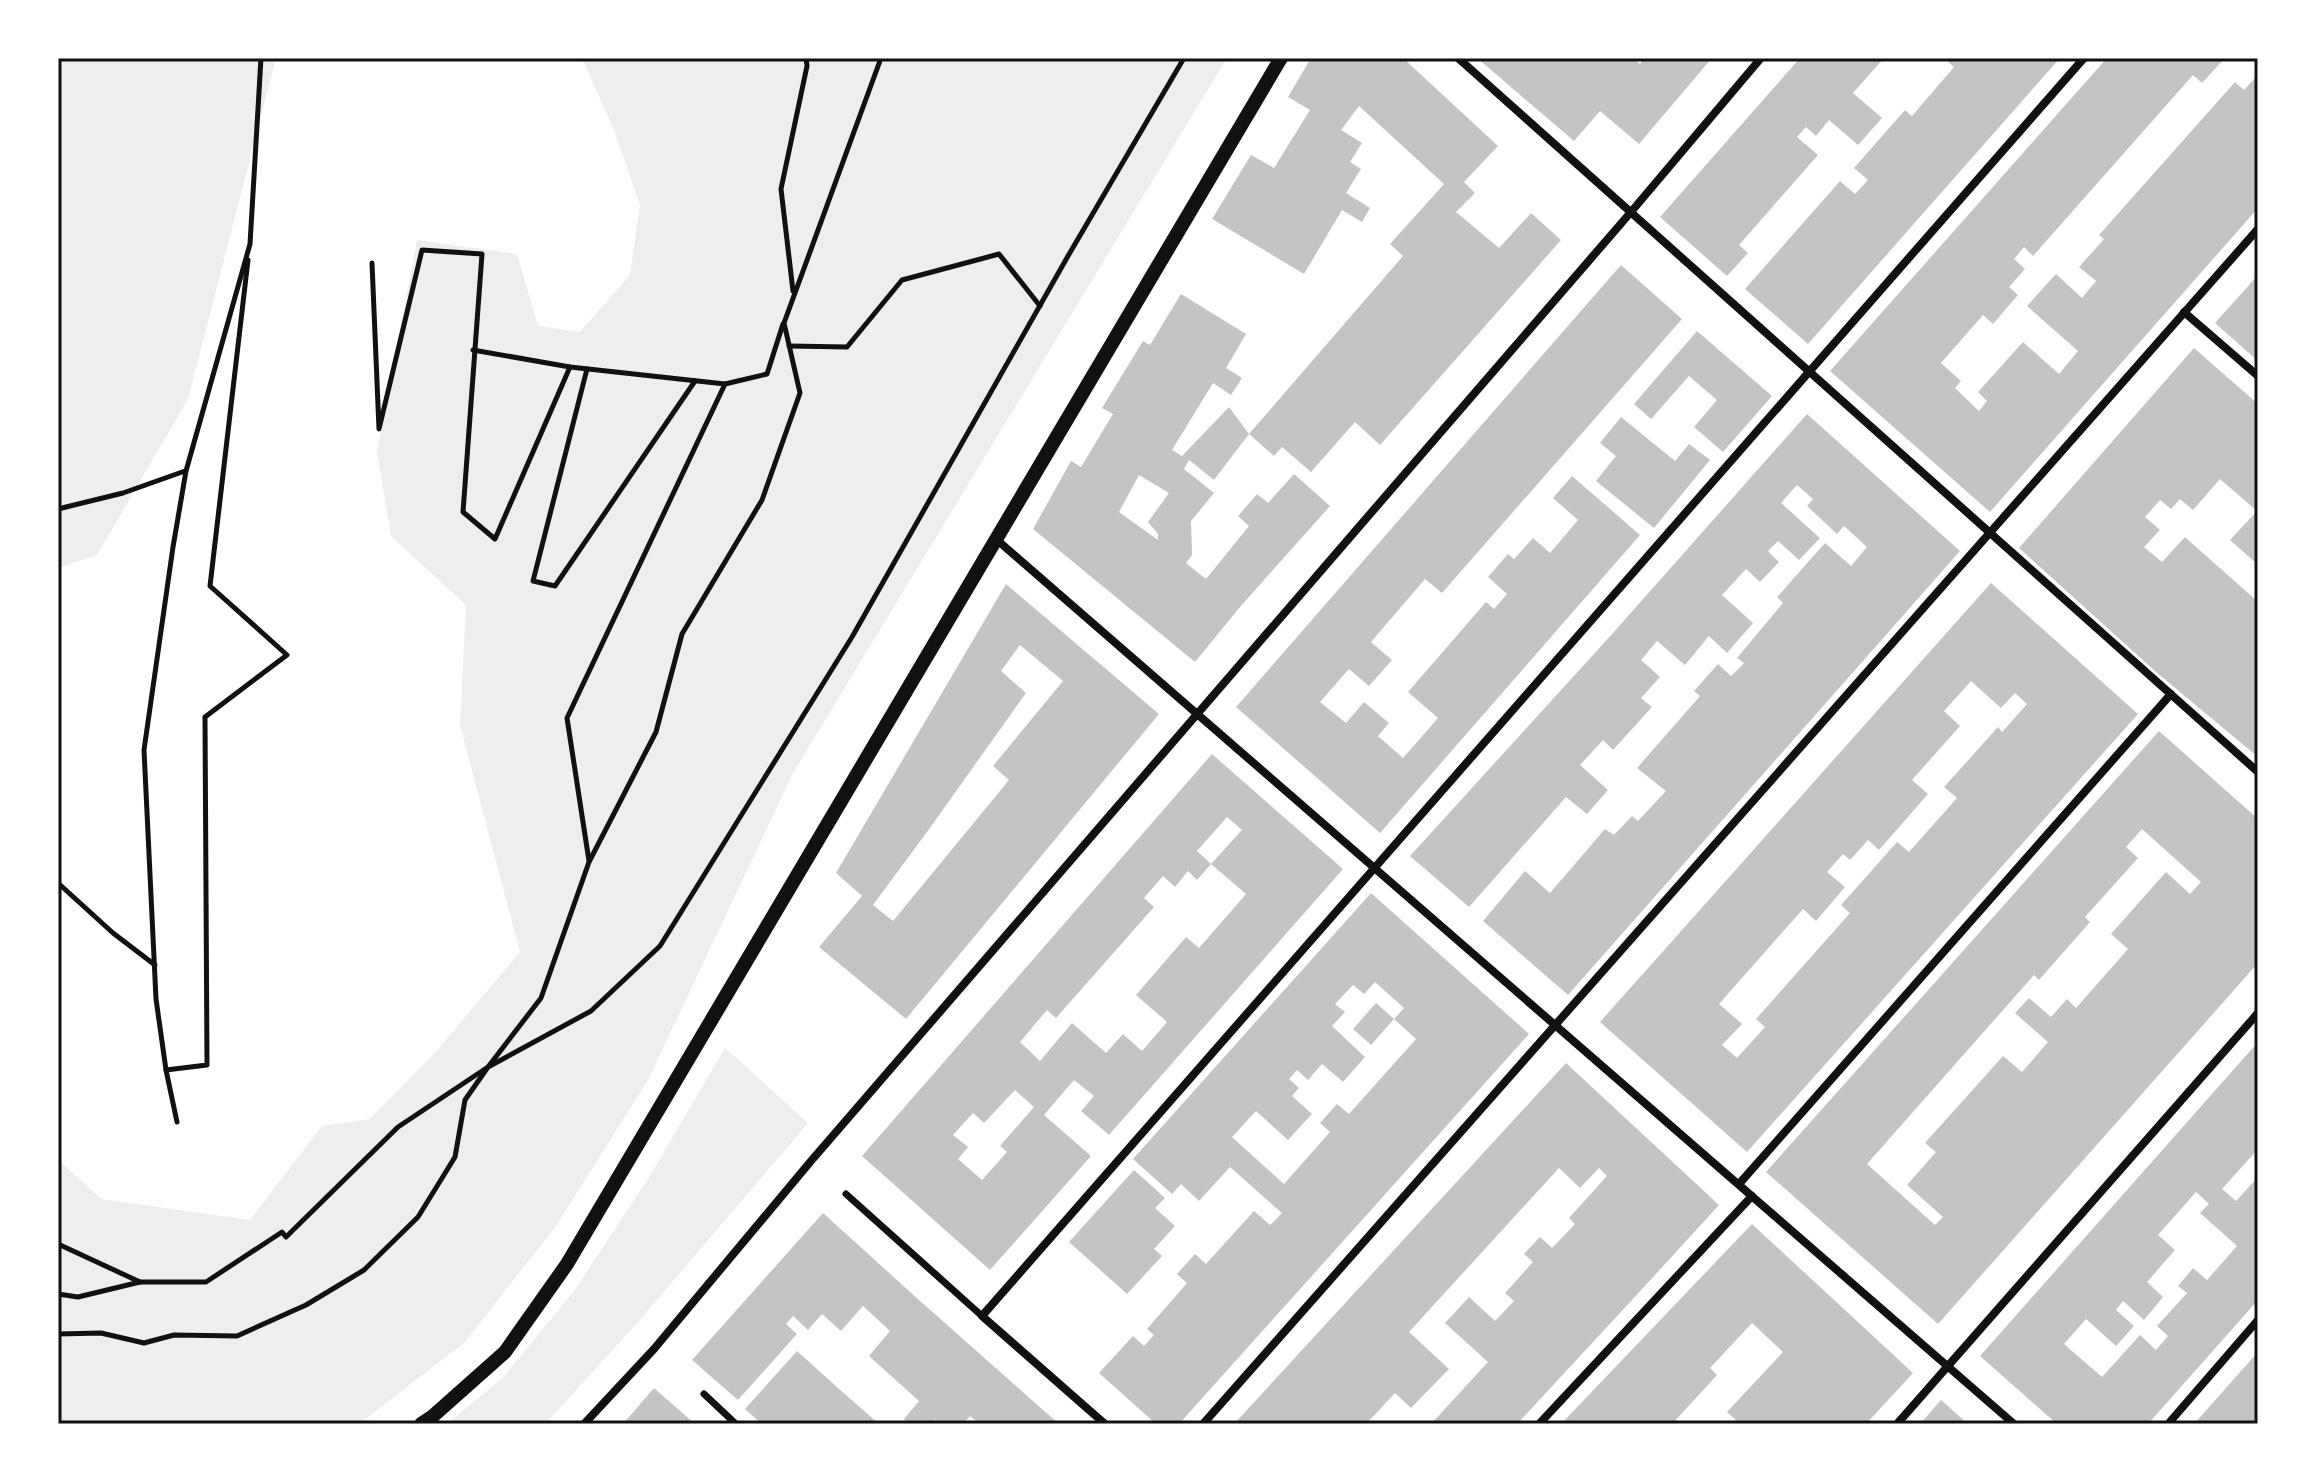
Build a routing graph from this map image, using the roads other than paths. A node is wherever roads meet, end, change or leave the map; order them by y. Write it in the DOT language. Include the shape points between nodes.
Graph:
graph roads {
  1 [pos="1281,58"];
  2 [pos="1458,58"];
  3 [pos="1761,58"];
  4 [pos="2084,58"];
  5 [pos="1631,212"];
  6 [pos="2258,229"];
  7 [pos="2184,312"];
  8 [pos="1809,372"];
  9 [pos="2258,376"];
  10 [pos="1990,533"];
  11 [pos="997,540"];
  12 [pos="2171,694"];
  13 [pos="1197,714"];
  14 [pos="2258,772"];
  15 [pos="1375,868"];
  16 [pos="2258,1013"];
  17 [pos="1555,1025"];
  18 [pos="1739,1184"];
  19 [pos="846,1194"];
  20 [pos="1752,1196"];
  21 [pos="982,1316"];
  22 [pos="2258,1320"];
  23 [pos="1947,1366"];
  24 [pos="704,1394"];
  25 [pos="421,1424"];
  26 [pos="584,1424"];
  27 [pos="736,1424"];
  28 [pos="1105,1424"];
  29 [pos="1203,1424"];
  30 [pos="1539,1424"];
  31 [pos="1897,1424"];
  32 [pos="2014,1424"];
  33 [pos="2168,1424"];
  1 -- 11 [label="street"];
  2 -- 5 [label="street"];
  3 -- 5 [label="street"];
  4 -- 8 [label="street"];
  5 -- 8 [label="street"];
  5 -- 13 [label="street"];
  6 -- 7 [label="street"];
  7 -- 9 [label="street"];
  7 -- 10 [label="street"];
  8 -- 10 [label="street"];
  8 -- 15 [label="street"];
  10 -- 12 [label="street"];
  10 -- 17 [label="street"];
  11 -- 13 [label="street"];
  11 -- 25 [label="street" via="567,1264 505,1352"];
  12 -- 14 [label="street"];
  12 -- 18 [label="street"];
  13 -- 15 [label="street"];
  13 -- 26 [label="street"];
  15 -- 17 [label="street"];
  15 -- 21 [label="street"];
  16 -- 23 [label="street"];
  17 -- 18 [label="street"];
  17 -- 29 [label="street"];
  18 -- 20 [label="street"];
  19 -- 21 [label="street"];
  20 -- 23 [label="street"];
  20 -- 30 [label="street"];
  21 -- 28 [label="street"];
  22 -- 33 [label="street"];
  23 -- 31 [label="street"];
  23 -- 32 [label="street"];
  24 -- 27 [label="street"];
}
